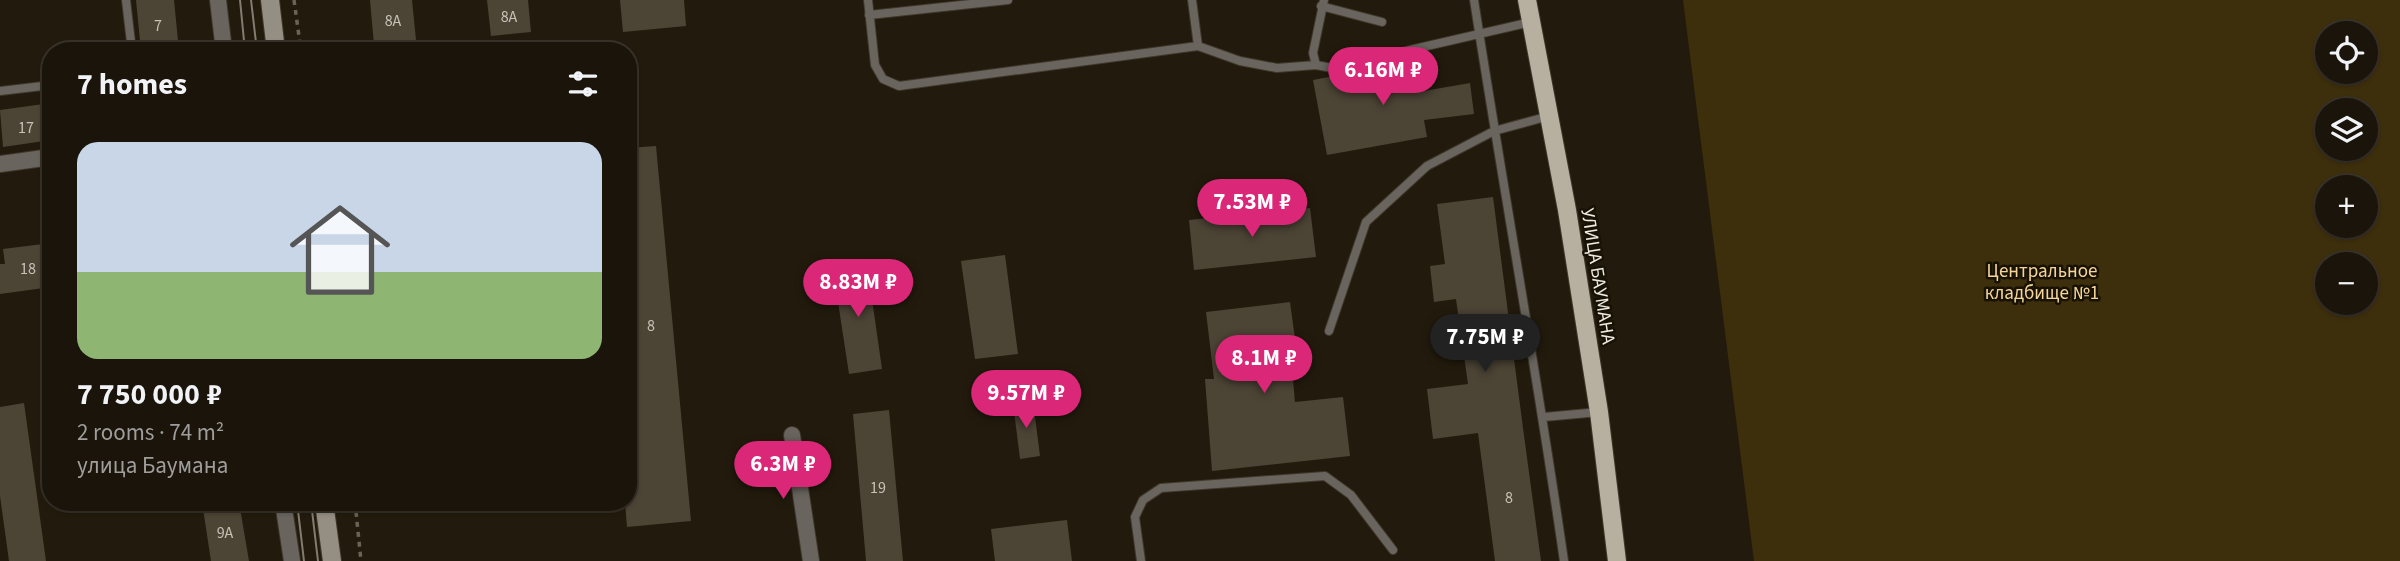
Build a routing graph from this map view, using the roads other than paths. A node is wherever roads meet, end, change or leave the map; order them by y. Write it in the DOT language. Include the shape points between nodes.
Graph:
graph roads {
  1 [pos="126,0"];
  2 [pos="218,0"];
  3 [pos="270,0"];
  4 [pos="867,0"];
  5 [pos="1008,0"];
  6 [pos="1192,0"];
  7 [pos="1474,0"];
  8 [pos="1527,0"];
  9 [pos="1322,3"];
  10 [pos="869,15"];
  11 [pos="1382,22"];
  12 [pos="1531,22"];
  13 [pos="1480,36"];
  14 [pos="131,42"];
  15 [pos="223,42"];
  16 [pos="275,42"];
  17 [pos="1198,46"];
  18 [pos="1317,65"];
  19 [pos="42,86"];
  20 [pos="0,91"];
  21 [pos="1549,116"];
  22 [pos="1494,131"];
  23 [pos="42,158"];
  24 [pos="0,164"];
  25 [pos="1329,331"];
  26 [pos="1599,412"];
  27 [pos="1544,417"];
  28 [pos="792,435"];
  29 [pos="284,511"];
  30 [pos="325,511"];
  31 [pos="1393,550"];
  32 [pos="292,561"];
  33 [pos="332,561"];
  34 [pos="811,561"];
  35 [pos="1141,561"];
  36 [pos="1564,561"];
  37 [pos="1617,561"];
  1 -- 14 [label="lane"];
  2 -- 15 [label="street"];
  3 -- 16 [label="main road"];
  4 -- 10 [label="lane"];
  5 -- 10 [label="lane"];
  6 -- 17 [label="lane"];
  7 -- 13 [label="lane"];
  8 -- 12 [label="main road, УЛИЦА БАУМАНА"];
  9 -- 11 [label="lane"];
  9 -- 18 [label="lane" via="1313,53"];
  10 -- 17 [label="lane" via="875,65 883,79 899,86"];
  12 -- 13 [label="lane"];
  12 -- 21 [label="main road, УЛИЦА БАУМАНА"];
  13 -- 18 [label="lane" via="1332,68"];
  13 -- 22 [label="lane"];
  17 -- 18 [label="lane" via="1277,68"];
  19 -- 20 [label="lane"];
  21 -- 22 [label="lane"];
  21 -- 26 [label="main road, УЛИЦА БАУМАНА"];
  22 -- 25 [label="lane" via="1427,166 1366,222"];
  22 -- 27 [label="lane"];
  23 -- 24 [label="street"];
  26 -- 27 [label="lane"];
  26 -- 37 [label="main road, УЛИЦА БАУМАНА"];
  27 -- 36 [label="lane"];
  28 -- 34 [label="street"];
  29 -- 32 [label="street"];
  30 -- 33 [label="main road"];
  31 -- 35 [label="lane" via="1351,495 1325,475 1161,488 1143,500 1135,517"];
}
